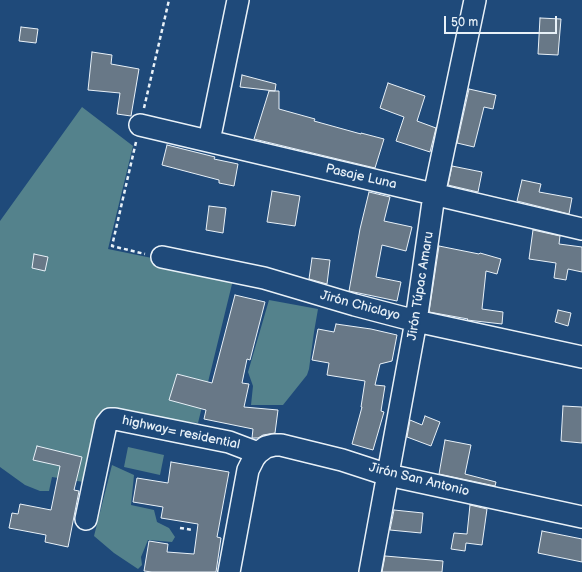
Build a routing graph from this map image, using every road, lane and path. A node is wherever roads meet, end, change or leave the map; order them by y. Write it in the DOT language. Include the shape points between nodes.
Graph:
graph roads {
  1 [pos="238,0"];
  2 [pos="474,0"];
  3 [pos="140,125"];
  4 [pos="209,141"];
  5 [pos="434,195"];
  6 [pos="582,228"];
  7 [pos="162,257"];
  8 [pos="416,321"];
  9 [pos="582,357"];
  10 [pos="258,453"];
  11 [pos="388,474"];
  12 [pos="582,517"];
  13 [pos="86,519"];
  14 [pos="180,528"];
  15 [pos="194,530"];
  16 [pos="229,572"];
  17 [pos="370,572"];
  1 -- 4 [label="street"];
  2 -- 5 [label="street, Jirón Túpac Amaru"];
  3 -- 4 [label="street, Pasaje Luna"];
  4 -- 5 [label="street, Pasaje Luna"];
  5 -- 6 [label="street, Pasaje Luna"];
  5 -- 8 [label="street, Jirón Túpac Amaru"];
  7 -- 8 [label="street, Jirón Chiclayo" via="264,278"];
  8 -- 9 [label="street, Jirón Chiclayo"];
  8 -- 11 [label="street, Jirón Túpac Amaru"];
  10 -- 11 [label="street, Jirón San Antonio" via="274,445 281,445"];
  10 -- 13 [label="street, highway= residential" via="229,442 110,420 106,424"];
  10 -- 16 [label="street" via="248,470"];
  11 -- 12 [label="street, Jirón San Antonio"];
  11 -- 17 [label="street, Jirón Túpac Amaru"];
  14 -- 15 [label="path"];
}
